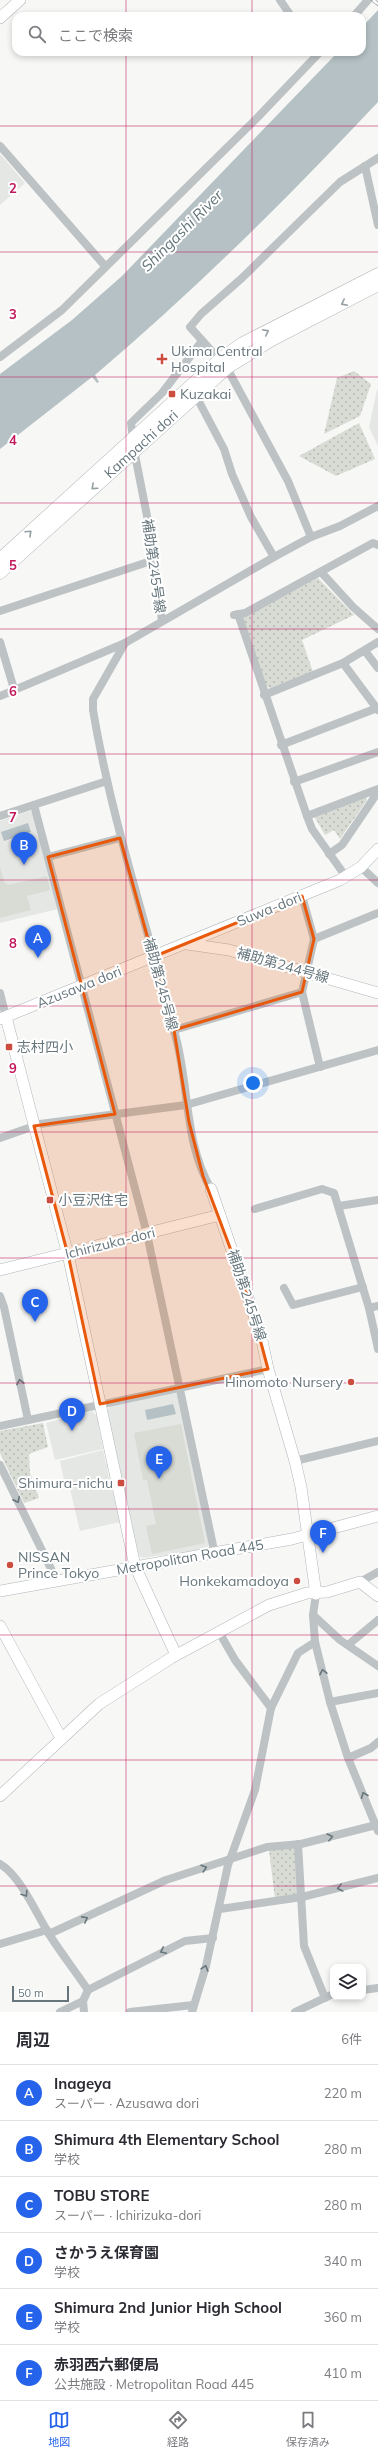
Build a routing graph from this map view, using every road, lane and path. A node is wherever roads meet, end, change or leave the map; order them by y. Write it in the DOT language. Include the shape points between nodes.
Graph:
graph roads {
  1 [pos="20,0"];
  2 [pos="280,0"];
  3 [pos="366,1"];
  4 [pos="288,12"];
  5 [pos="357,12"];
  6 [pos="0,18"];
  7 [pos="315,56"];
  8 [pos="0,146"];
  9 [pos="378,158"];
  10 [pos="365,166"];
  11 [pos="378,225"];
  12 [pos="105,266"];
  13 [pos="378,274"];
  14 [pos="378,285"];
  15 [pos="202,341"];
  16 [pos="0,357"];
  17 [pos="224,364"];
  18 [pos="196,396"];
  19 [pos="132,437"];
  20 [pos="134,451"];
  21 [pos="378,506"];
  22 [pos="311,537"];
  23 [pos="378,545"];
  24 [pos="274,557"];
  25 [pos="0,559"];
  26 [pos="154,560"];
  27 [pos="321,572"];
  28 [pos="0,573"];
  29 [pos="0,611"];
  30 [pos="164,621"];
  31 [pos="378,629"];
  32 [pos="0,642"];
  33 [pos="378,642"];
  34 [pos="126,644"];
  35 [pos="365,651"];
  36 [pos="343,663"];
  37 [pos="378,668"];
  38 [pos="14,689"];
  39 [pos="264,695"];
  40 [pos="0,696"];
  41 [pos="378,709"];
  42 [pos="281,745"];
  43 [pos="378,752"];
  44 [pos="107,781"];
  45 [pos="294,782"];
  46 [pos="378,789"];
  47 [pos="378,792"];
  48 [pos="34,805"];
  49 [pos="0,816"];
  50 [pos="307,816"];
  51 [pos="120,838"];
  52 [pos="378,849"];
  53 [pos="329,854"];
  54 [pos="48,857"];
  55 [pos="361,867"];
  56 [pos="346,877"];
  57 [pos="378,883"];
  58 [pos="302,896"];
  59 [pos="378,913"];
  60 [pos="314,939"];
  61 [pos="186,944"];
  62 [pos="153,956"];
  63 [pos="305,972"];
  64 [pos="82,986"];
  65 [pos="302,992"];
  66 [pos="378,992"];
  67 [pos="0,993"];
  68 [pos="3,1018"];
  69 [pos="174,1030"];
  70 [pos="378,1050"];
  71 [pos="320,1066"];
  72 [pos="186,1105"];
  73 [pos="115,1114"];
  74 [pos="34,1126"];
  75 [pos="0,1138"];
  76 [pos="211,1189"];
  77 [pos="378,1200"];
  78 [pos="339,1206"];
  79 [pos="255,1208"];
  80 [pos="220,1215"];
  81 [pos="148,1234"];
  82 [pos="68,1253"];
  83 [pos="0,1270"];
  84 [pos="363,1287"];
  85 [pos="284,1288"];
  86 [pos="0,1296"];
  87 [pos="378,1306"];
  88 [pos="369,1308"];
  89 [pos="378,1349"];
  90 [pos="268,1370"];
  91 [pos="181,1388"];
  92 [pos="100,1404"];
  93 [pos="28,1420"];
  94 [pos="0,1426"];
  95 [pos="378,1441"];
  96 [pos="295,1461"];
  97 [pos="0,1465"];
  98 [pos="378,1516"];
  99 [pos="306,1535"];
  100 [pos="215,1555"];
  101 [pos="135,1566"];
  102 [pos="378,1572"];
  103 [pos="57,1581"];
  104 [pos="360,1582"];
  105 [pos="0,1592"];
  106 [pos="316,1594"];
  107 [pos="378,1596"];
  108 [pos="313,1615"];
  109 [pos="378,1620"];
  110 [pos="0,1626"];
  111 [pos="371,1626"];
  112 [pos="218,1632"];
  113 [pos="378,1632"];
  114 [pos="315,1642"];
  115 [pos="348,1645"];
  116 [pos="176,1655"];
  117 [pos="378,1666"];
  118 [pos="378,1693"];
  119 [pos="330,1702"];
  120 [pos="271,1708"];
  121 [pos="61,1738"];
  122 [pos="378,1742"];
  123 [pos="348,1758"];
  124 [pos="0,1796"];
  125 [pos="374,1811"];
  126 [pos="377,1828"];
  127 [pos="298,1844"];
  128 [pos="230,1860"];
  129 [pos="0,1864"];
  130 [pos="378,1878"];
  131 [pos="302,1897"];
  132 [pos="220,1909"];
  133 [pos="48,1932"];
  134 [pos="213,1938"];
  135 [pos="0,1944"];
  136 [pos="378,1988"];
  137 [pos="88,1990"];
  138 [pos="366,1990"];
  139 [pos="330,1996"];
  140 [pos="325,1998"];
  141 [pos="83,2001"];
  142 [pos="192,2009"];
  143 [pos="307,2009"];
  144 [pos="60,2012"];
  145 [pos="84,2012"];
  146 [pos="130,2012"];
  147 [pos="295,2012"];
  1 -- 6 [label="street"];
  2 -- 4 [label="street"];
  3 -- 5 [label="street"];
  7 -- 12 [label="street" via="257,118"];
  8 -- 12 [label="street"];
  9 -- 10 [label="street"];
  10 -- 11 [label="street"];
  10 -- 15 [label="street" via="340,182 242,278 200,314 190,327"];
  12 -- 16 [label="street" via="62,310"];
  17 -- 13 [label="main road, Kampachi dori, one-way" via="243,343"];
  14 -- 17 [label="main road, Kampachi dori, one-way"];
  15 -- 17 [label="street"];
  15 -- 19 [label="street, 補助第245号線" via="162,393 132,420"];
  17 -- 18 [label="main road, Kampachi dori"];
  17 -- 19 [label="main road, Kampachi dori"];
  17 -- 22 [label="street" via="288,481"];
  18 -- 20 [label="main road, Kampachi dori"];
  18 -- 24 [label="street" via="224,449 232,474 252,517"];
  19 -- 20 [label="street, 補助第245号線"];
  25 -- 19 [label="main road, Kampachi dori, one-way"];
  20 -- 26 [label="street, 補助第245号線"];
  20 -- 28 [label="main road, Kampachi dori, one-way"];
  21 -- 22 [label="street" via="340,526"];
  22 -- 24 [label="street"];
  23 -- 27 [label="street" via="373,543"];
  24 -- 30 [label="street"];
  26 -- 29 [label="street"];
  26 -- 30 [label="street, 補助第245号線"];
  27 -- 31 [label="street" via="353,607"];
  27 -- 39 [label="street" via="245,613 236,614"];
  30 -- 34 [label="street, 補助第245号線"];
  32 -- 38 [label="street"];
  33 -- 35 [label="street"];
  34 -- 38 [label="street"];
  34 -- 44 [label="street, 補助第245号線" via="93,699"];
  35 -- 36 [label="street"];
  35 -- 37 [label="street"];
  36 -- 39 [label="street"];
  36 -- 41 [label="street"];
  38 -- 40 [label="street"];
  39 -- 42 [label="street"];
  41 -- 42 [label="street"];
  42 -- 45 [label="street"];
  43 -- 45 [label="street"];
  44 -- 48 [label="street"];
  44 -- 51 [label="street, 補助第245号線"];
  45 -- 50 [label="street"];
  46 -- 50 [label="street"];
  47 -- 53 [label="street" via="342,845"];
  48 -- 49 [label="street"];
  48 -- 54 [label="street"];
  50 -- 53 [label="street" via="312,829"];
  51 -- 54 [label="street"];
  51 -- 62 [label="street, 補助第245号線"];
  52 -- 55 [label="street, Suwa-dori"];
  53 -- 56 [label="street"];
  54 -- 64 [label="street"];
  55 -- 56 [label="street, Suwa-dori"];
  55 -- 57 [label="street"];
  56 -- 58 [label="street, Suwa-dori"];
  58 -- 60 [label="street"];
  58 -- 61 [label="street, Suwa-dori"];
  59 -- 60 [label="street"];
  60 -- 63 [label="street"];
  61 -- 62 [label="street, Suwa-dori"];
  61 -- 63 [label="street, 補助第244号線" via="229,950"];
  62 -- 64 [label="street, Azusawa dori"];
  62 -- 69 [label="street, 補助第245号線"];
  63 -- 65 [label="street"];
  63 -- 66 [label="street, 補助第244号線"];
  64 -- 68 [label="street, Azusawa dori"];
  64 -- 73 [label="street"];
  65 -- 69 [label="street"];
  65 -- 71 [label="street"];
  67 -- 68 [label="street"];
  68 -- 74 [label="street"];
  69 -- 72 [label="street, 補助第245号線"];
  70 -- 71 [label="street"];
  71 -- 72 [label="street"];
  72 -- 73 [label="street"];
  72 -- 76 [label="street, 補助第245号線" via="203,1176"];
  73 -- 74 [label="street"];
  73 -- 81 [label="street"];
  74 -- 75 [label="street"];
  74 -- 82 [label="street"];
  76 -- 80 [label="street, 補助第245号線"];
  77 -- 78 [label="street"];
  78 -- 79 [label="street" via="334,1193 322,1189"];
  78 -- 84 [label="street"];
  80 -- 81 [label="street, Ichirizuka-dori"];
  80 -- 90 [label="street, 補助第245号線" via="261,1336"];
  81 -- 82 [label="street, Ichirizuka-dori"];
  81 -- 91 [label="street"];
  82 -- 83 [label="street, Ichirizuka-dori"];
  82 -- 92 [label="street"];
  84 -- 85 [label="street" via="293,1305"];
  84 -- 88 [label="street"];
  93 -- 86 [label="street, one-way"];
  87 -- 88 [label="street"];
  88 -- 89 [label="street"];
  90 -- 91 [label="street"];
  90 -- 96 [label="street, 補助第245号線"];
  91 -- 92 [label="street"];
  91 -- 100 [label="street"];
  92 -- 93 [label="street"];
  92 -- 101 [label="street"];
  93 -- 94 [label="street"];
  95 -- 96 [label="street"];
  96 -- 99 [label="street, 補助第245号線"];
  97 -- 103 [label="street, one-way"];
  98 -- 99 [label="street, Metropolitan Road 445"];
  99 -- 100 [label="street, Metropolitan Road 445"];
  99 -- 106 [label="street, 補助第245号線"];
  100 -- 101 [label="street, Metropolitan Road 445"];
  101 -- 103 [label="street, Metropolitan Road 445"];
  101 -- 116 [label="street"];
  102 -- 104 [label="street"];
  103 -- 105 [label="street, Metropolitan Road 445"];
  104 -- 106 [label="street"];
  104 -- 107 [label="street"];
  106 -- 108 [label="street"];
  106 -- 112 [label="street" via="307,1593 269,1605"];
  108 -- 114 [label="street"];
  108 -- 115 [label="street"];
  109 -- 111 [label="street"];
  110 -- 121 [label="street"];
  111 -- 113 [label="street"];
  111 -- 115 [label="street"];
  112 -- 116 [label="street"];
  112 -- 120 [label="street" via="235,1660"];
  119 -- 114 [label="street, one-way"];
  114 -- 120 [label="street" via="298,1652"];
  115 -- 117 [label="street"];
  116 -- 121 [label="street" via="109,1696"];
  118 -- 119 [label="street"];
  119 -- 123 [label="street"];
  120 -- 128 [label="street" via="255,1790"];
  121 -- 124 [label="street"];
  122 -- 123 [label="street"];
  125 -- 123 [label="street, one-way"];
  125 -- 126 [label="street"];
  127 -- 126 [label="street, one-way"];
  127 -- 128 [label="street" via="267,1847"];
  127 -- 131 [label="street"];
  128 -- 132 [label="street"];
  133 -- 128 [label="street, one-way" via="166,1880"];
  129 -- 133 [label="street, one-way" via="10,1872"];
  130 -- 131 [label="street, one-way"];
  131 -- 132 [label="street"];
  131 -- 140 [label="street" via="304,1946"];
  132 -- 134 [label="street"];
  133 -- 135 [label="street"];
  133 -- 137 [label="street"];
  134 -- 137 [label="street, one-way" via="185,1941"];
  142 -- 134 [label="street, one-way"];
  136 -- 138 [label="street"];
  137 -- 141 [label="street"];
  139 -- 140 [label="street"];
  140 -- 143 [label="street"];
  141 -- 144 [label="street"];
  141 -- 145 [label="street"];
  142 -- 146 [label="street"];
  143 -- 147 [label="street"];
}
